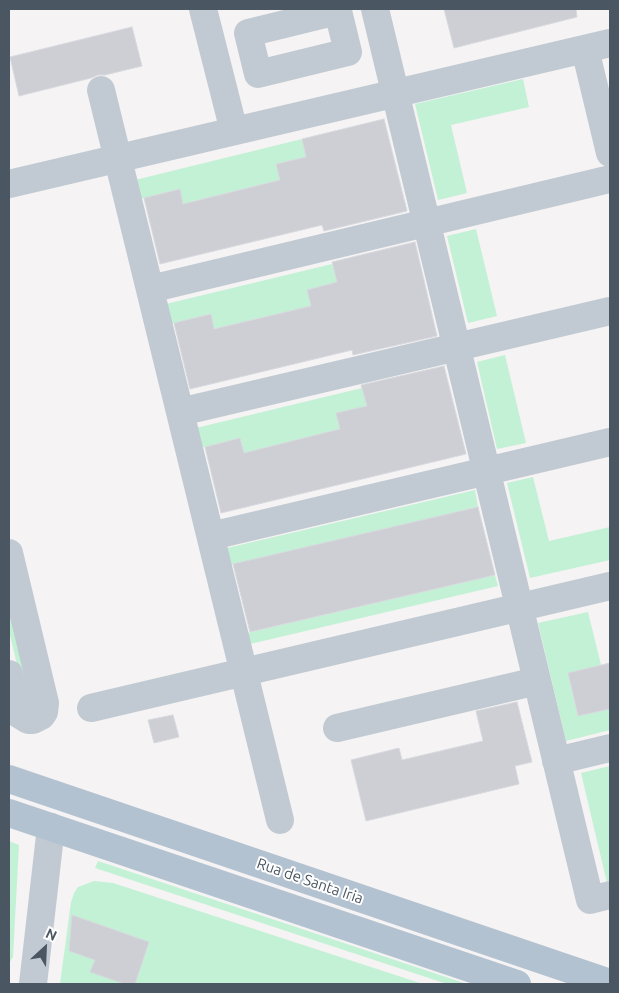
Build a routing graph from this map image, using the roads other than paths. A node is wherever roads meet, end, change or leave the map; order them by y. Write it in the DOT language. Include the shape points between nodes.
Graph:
graph roads {
  1 [pos="202,9"];
  2 [pos="377,15"];
  3 [pos="344,31"];
  4 [pos="598,46"];
  5 [pos="253,53"];
  6 [pos="216,62"];
  7 [pos="101,90"];
  8 [pos="395,94"];
  9 [pos="234,131"];
  10 [pos="610,153"];
  11 [pos="118,158"];
  12 [pos="610,179"];
  13 [pos="9,184"];
  14 [pos="427,223"];
  15 [pos="150,289"];
  16 [pos="610,312"];
  17 [pos="457,347"];
  18 [pos="180,412"];
  19 [pos="610,442"];
  20 [pos="486,470"];
  21 [pos="211,536"];
  22 [pos="9,553"];
  23 [pos="610,586"];
  24 [pos="520,607"];
  25 [pos="244,672"];
  26 [pos="9,674"];
  27 [pos="537,681"];
  28 [pos="91,708"];
  29 [pos="337,728"];
  30 [pos="610,748"];
  31 [pos="556,761"];
  32 [pos="9,780"];
  33 [pos="9,813"];
  34 [pos="280,820"];
  35 [pos="51,827"];
  36 [pos="610,895"];
  37 [pos="509,983"];
  38 [pos="610,983"];
  39 [pos="33,984"];
  1 -- 6 [label="street"];
  2 -- 3 [label="street"];
  2 -- 8 [label="street"];
  3 -- 5 [label="street" via="338,11 248,33"];
  3 -- 5 [label="street" via="348,52 258,74"];
  4 -- 8 [label="street"];
  4 -- 10 [label="street"];
  5 -- 6 [label="street"];
  6 -- 9 [label="street"];
  7 -- 11 [label="street"];
  8 -- 9 [label="street"];
  8 -- 14 [label="street"];
  9 -- 11 [label="street"];
  11 -- 13 [label="street"];
  11 -- 15 [label="street"];
  12 -- 14 [label="street"];
  14 -- 15 [label="street"];
  14 -- 17 [label="street"];
  15 -- 18 [label="street"];
  16 -- 17 [label="street"];
  17 -- 18 [label="street"];
  17 -- 20 [label="street"];
  18 -- 21 [label="street"];
  19 -- 20 [label="street"];
  20 -- 21 [label="street"];
  20 -- 24 [label="street"];
  21 -- 25 [label="street"];
  22 -- 26 [label="street" via="45,703 41,716 28,720 20,715"];
  23 -- 24 [label="street"];
  24 -- 25 [label="street"];
  24 -- 27 [label="street"];
  25 -- 28 [label="street"];
  25 -- 34 [label="street"];
  27 -- 29 [label="street"];
  27 -- 31 [label="street"];
  30 -- 31 [label="street"];
  31 -- 36 [label="street" via="590,900"];
  32 -- 38 [label="main road, Rua de Santa Iria"];
  33 -- 35 [label="main road, Rua de Santa Iria"];
  35 -- 37 [label="main road, Rua de Santa Iria"];
  35 -- 39 [label="street"];
}
